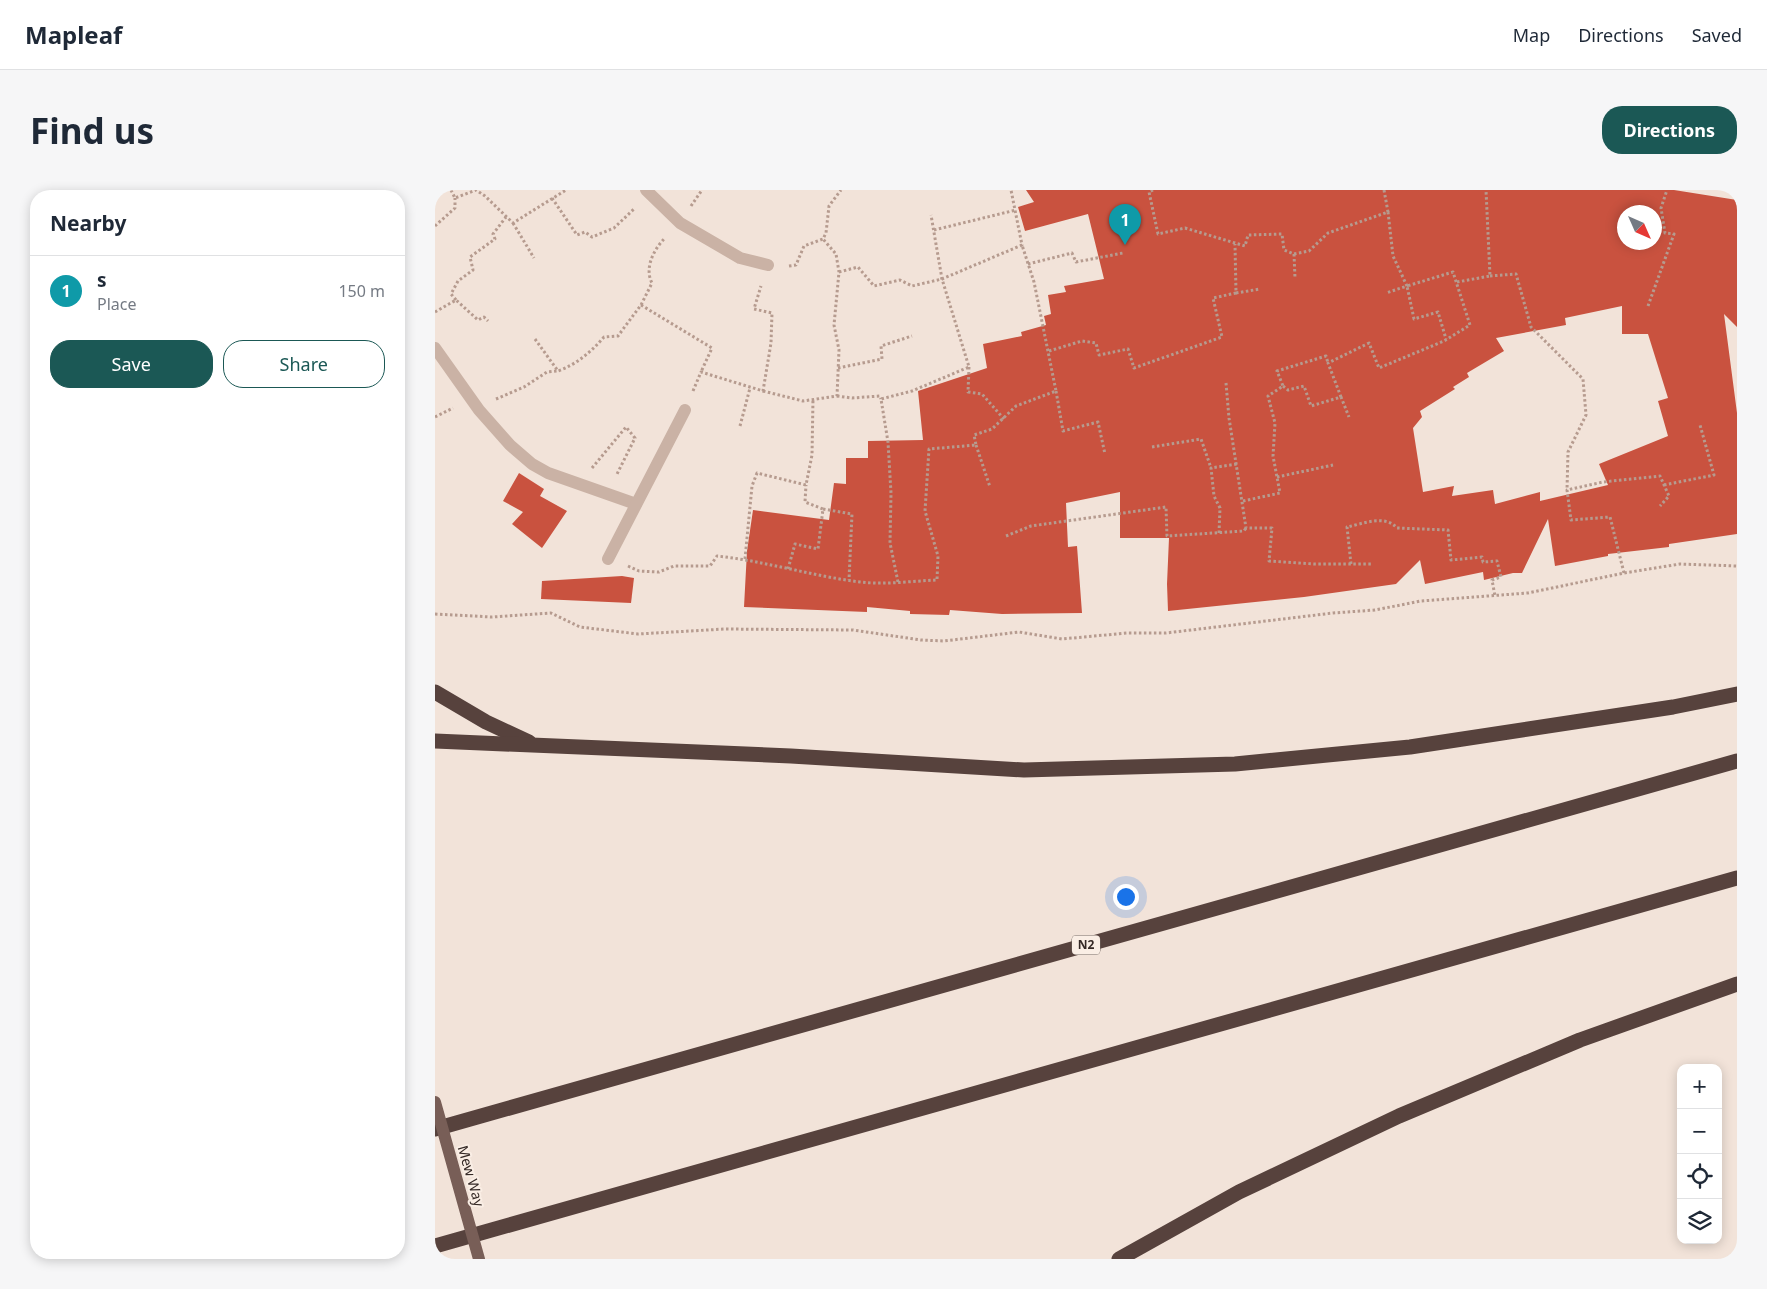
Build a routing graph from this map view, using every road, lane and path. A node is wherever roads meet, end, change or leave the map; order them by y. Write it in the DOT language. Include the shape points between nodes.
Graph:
graph roads {
  1 [pos="451,190"];
  2 [pos="566,190"];
  3 [pos="702,190"];
  4 [pos="841,190"];
  5 [pos="1011,190"];
  6 [pos="1153,190"];
  7 [pos="1384,190"];
  8 [pos="1486,190"];
  9 [pos="1667,190"];
  10 [pos="648,193"];
  11 [pos="455,198"];
  12 [pos="552,198"];
  13 [pos="1016,210"];
  14 [pos="1388,212"];
  15 [pos="931,215"];
  16 [pos="506,217"];
  17 [pos="513,223"];
  18 [pos="680,223"];
  19 [pos="435,226"];
  20 [pos="933,230"];
  21 [pos="823,239"];
  22 [pos="1235,244"];
  23 [pos="1023,245"];
  24 [pos="1123,253"];
  25 [pos="1294,254"];
  26 [pos="534,258"];
  27 [pos="1028,264"];
  28 [pos="768,265"];
  29 [pos="839,272"];
  30 [pos="1490,276"];
  31 [pos="1295,278"];
  32 [pos="943,279"];
  33 [pos="1457,282"];
  34 [pos="1407,286"];
  35 [pos="1260,289"];
  36 [pos="1236,293"];
  37 [pos="1386,293"];
  38 [pos="456,300"];
  39 [pos="641,305"];
  40 [pos="1648,306"];
  41 [pos="435,312"];
  42 [pos="488,321"];
  43 [pos="912,336"];
  44 [pos="535,339"];
  45 [pos="1446,339"];
  46 [pos="435,348"];
  47 [pos="1049,351"];
  48 [pos="1328,363"];
  49 [pos="969,367"];
  50 [pos="838,368"];
  51 [pos="701,372"];
  52 [pos="1226,383"];
  53 [pos="1283,386"];
  54 [pos="751,388"];
  55 [pos="1056,390"];
  56 [pos="763,391"];
  57 [pos="837,396"];
  58 [pos="1341,397"];
  59 [pos="813,399"];
  60 [pos="881,399"];
  61 [pos="685,410"];
  62 [pos="1349,417"];
  63 [pos="1004,419"];
  64 [pos="1700,425"];
  65 [pos="740,426"];
  66 [pos="976,444"];
  67 [pos="1152,447"];
  68 [pos="1105,454"];
  69 [pos="623,461"];
  70 [pos="1237,464"];
  71 [pos="1333,465"];
  72 [pos="1211,468"];
  73 [pos="1277,477"];
  74 [pos="583,485"];
  75 [pos="806,485"];
  76 [pos="989,486"];
  77 [pos="1664,486"];
  78 [pos="1567,490"];
  79 [pos="1243,501"];
  80 [pos="636,504"];
  81 [pos="1660,506"];
  82 [pos="823,509"];
  83 [pos="1246,528"];
  84 [pos="1219,533"];
  85 [pos="1006,536"];
  86 [pos="608,559"];
  87 [pos="745,559"];
  88 [pos="1351,564"];
  89 [pos="1372,564"];
  90 [pos="1737,566"];
  91 [pos="787,569"];
  92 [pos="1624,572"];
  93 [pos="849,580"];
  94 [pos="898,582"];
  95 [pos="1495,596"];
  96 [pos="435,614"];
  97 [pos="435,692"];
  98 [pos="1737,694"];
  99 [pos="435,741"];
  100 [pos="535,745"];
  101 [pos="1737,761"];
  102 [pos="1737,878"];
  103 [pos="1737,984"];
  104 [pos="435,1102"];
  105 [pos="435,1129"];
  106 [pos="435,1246"];
  107 [pos="479,1259"];
  108 [pos="1119,1259"];
  1 -- 11 [label="path"];
  2 -- 12 [label="path"];
  3 -- 18 [label="path"];
  4 -- 21 [label="path" via="829,206"];
  5 -- 13 [label="path"];
  6 -- 22 [label="path" via="1149,192 1158,234 1185,228"];
  7 -- 14 [label="path"];
  8 -- 30 [label="path"];
  9 -- 40 [label="path" via="1661,208 1665,233 1674,234"];
  10 -- 12 [label="path" via="613,228 592,237 585,232 577,235"];
  10 -- 18 [label="street"];
  11 -- 16 [label="path" via="475,190"];
  11 -- 19 [label="path" via="455,208"];
  12 -- 17 [label="path"];
  13 -- 20 [label="path"];
  13 -- 23 [label="path"];
  14 -- 25 [label="path" via="1328,233 1309,251"];
  14 -- 34 [label="path" via="1393,256"];
  15 -- 20 [label="path"];
  16 -- 17 [label="path"];
  16 -- 38 [label="path" via="493,234 495,240 470,257 473,270 458,281 451,294"];
  17 -- 26 [label="path"];
  18 -- 28 [label="street" via="740,258"];
  18 -- 39 [label="path" via="662,241 651,260 648,276 651,284"];
  20 -- 32 [label="path"];
  21 -- 28 [label="path" via="804,246 796,265"];
  21 -- 29 [label="path" via="836,254"];
  22 -- 25 [label="path" via="1245,246 1248,234 1282,234 1284,250"];
  22 -- 36 [label="path"];
  23 -- 27 [label="path"];
  23 -- 32 [label="path"];
  24 -- 27 [label="path" via="1075,262 1072,253"];
  25 -- 31 [label="path"];
  27 -- 47 [label="path"];
  28 -- 56 [label="path" via="754,309 772,313"];
  29 -- 32 [label="path" via="858,267 874,286 900,280 913,286"];
  29 -- 50 [label="path" via="834,325 839,350"];
  30 -- 33 [label="path"];
  30 -- 78 [label="path" via="1516,274 1531,327 1583,380 1586,414 1567,452"];
  32 -- 49 [label="path"];
  33 -- 34 [label="path" via="1453,272"];
  33 -- 45 [label="path" via="1470,325"];
  34 -- 37 [label="path"];
  34 -- 45 [label="path" via="1414,319 1438,312"];
  35 -- 36 [label="path"];
  36 -- 47 [label="path" via="1213,298 1222,337 1133,368 1128,349 1099,355 1096,343 1082,341"];
  38 -- 41 [label="path"];
  38 -- 42 [label="path" via="478,320 484,318"];
  39 -- 44 [label="path" via="618,336 604,337 591,352 558,371"];
  39 -- 51 [label="path" via="712,348"];
  43 -- 50 [label="path" via="881,346 882,359"];
  45 -- 48 [label="path" via="1379,368 1369,343"];
  46 -- 74 [label="street" via="479,410 509,445 548,473"];
  47 -- 55 [label="path"];
  48 -- 53 [label="path" via="1326,356 1277,371"];
  48 -- 58 [label="path"];
  49 -- 60 [label="path" via="912,391"];
  49 -- 63 [label="path" via="968,392 982,394"];
  50 -- 57 [label="path"];
  51 -- 54 [label="path"];
  51 -- 61 [label="path"];
  52 -- 70 [label="path"];
  53 -- 58 [label="path" via="1288,390 1304,386 1311,406"];
  53 -- 73 [label="path" via="1268,396 1275,424 1273,456"];
  54 -- 56 [label="path"];
  54 -- 65 [label="path"];
  55 -- 63 [label="path" via="1016,406"];
  55 -- 68 [label="path" via="1063,431 1098,422"];
  56 -- 59 [label="path" via="803,401"];
  57 -- 59 [label="path"];
  57 -- 60 [label="path" via="880,396"];
  58 -- 62 [label="path"];
  59 -- 75 [label="path" via="812,454"];
  60 -- 94 [label="path" via="888,442 890,543"];
  61 -- 80 [label="street"];
  63 -- 66 [label="path" via="992,429 974,436"];
  64 -- 77 [label="path" via="1714,475"];
  66 -- 76 [label="path"];
  66 -- 94 [label="path" via="929,449 925,511 938,556 937,580"];
  67 -- 72 [label="path" via="1201,440"];
  69 -- 74 [label="path" via="635,438 626,427 595,461"];
  70 -- 72 [label="path"];
  70 -- 79 [label="path"];
  71 -- 73 [label="path"];
  72 -- 84 [label="path" via="1214,496 1220,508"];
  73 -- 79 [label="path" via="1280,494"];
  74 -- 80 [label="street"];
  75 -- 82 [label="path" via="805,502"];
  75 -- 87 [label="path" via="757,472 752,486"];
  77 -- 78 [label="path" via="1660,476 1603,482"];
  77 -- 81 [label="path" via="1669,496"];
  78 -- 92 [label="path" via="1571,520 1610,517"];
  79 -- 83 [label="path"];
  80 -- 86 [label="street"];
  82 -- 91 [label="path" via="818,549 795,544"];
  82 -- 93 [label="path" via="852,514"];
  83 -- 84 [label="path" via="1245,531"];
  83 -- 88 [label="path" via="1272,528 1269,561"];
  84 -- 85 [label="path" via="1167,536 1166,507 1031,526"];
  86 -- 87 [label="path" via="639,570 659,572 674,566 709,566 717,556"];
  87 -- 91 [label="path"];
  88 -- 89 [label="path"];
  88 -- 95 [label="path" via="1347,527 1379,520 1393,523 1397,528 1448,530 1451,560 1482,557 1483,562 1497,561 1501,577 1492,580"];
  90 -- 92 [label="path" via="1680,564"];
  91 -- 93 [label="path"];
  92 -- 95 [label="path" via="1528,594"];
  93 -- 94 [label="path"];
  95 -- 96 [label="path" via="1421,600 1375,610 1166,634 1127,633 1062,639 1019,632 944,641 853,630 725,629 638,634 580,627 551,613"];
  97 -- 100 [label="highway" via="485,722"];
  98 -- 100 [label="highway" via="1673,707 1410,747 1235,764 1024,770"];
  99 -- 100 [label="highway"];
  101 -- 105 [label="highway, N2"];
  102 -- 106 [label="highway"];
  103 -- 108 [label="highway" via="1580,1040 1399,1116 1239,1192"];
  104 -- 107 [label="main road, Mew Way, bridge"];
}
